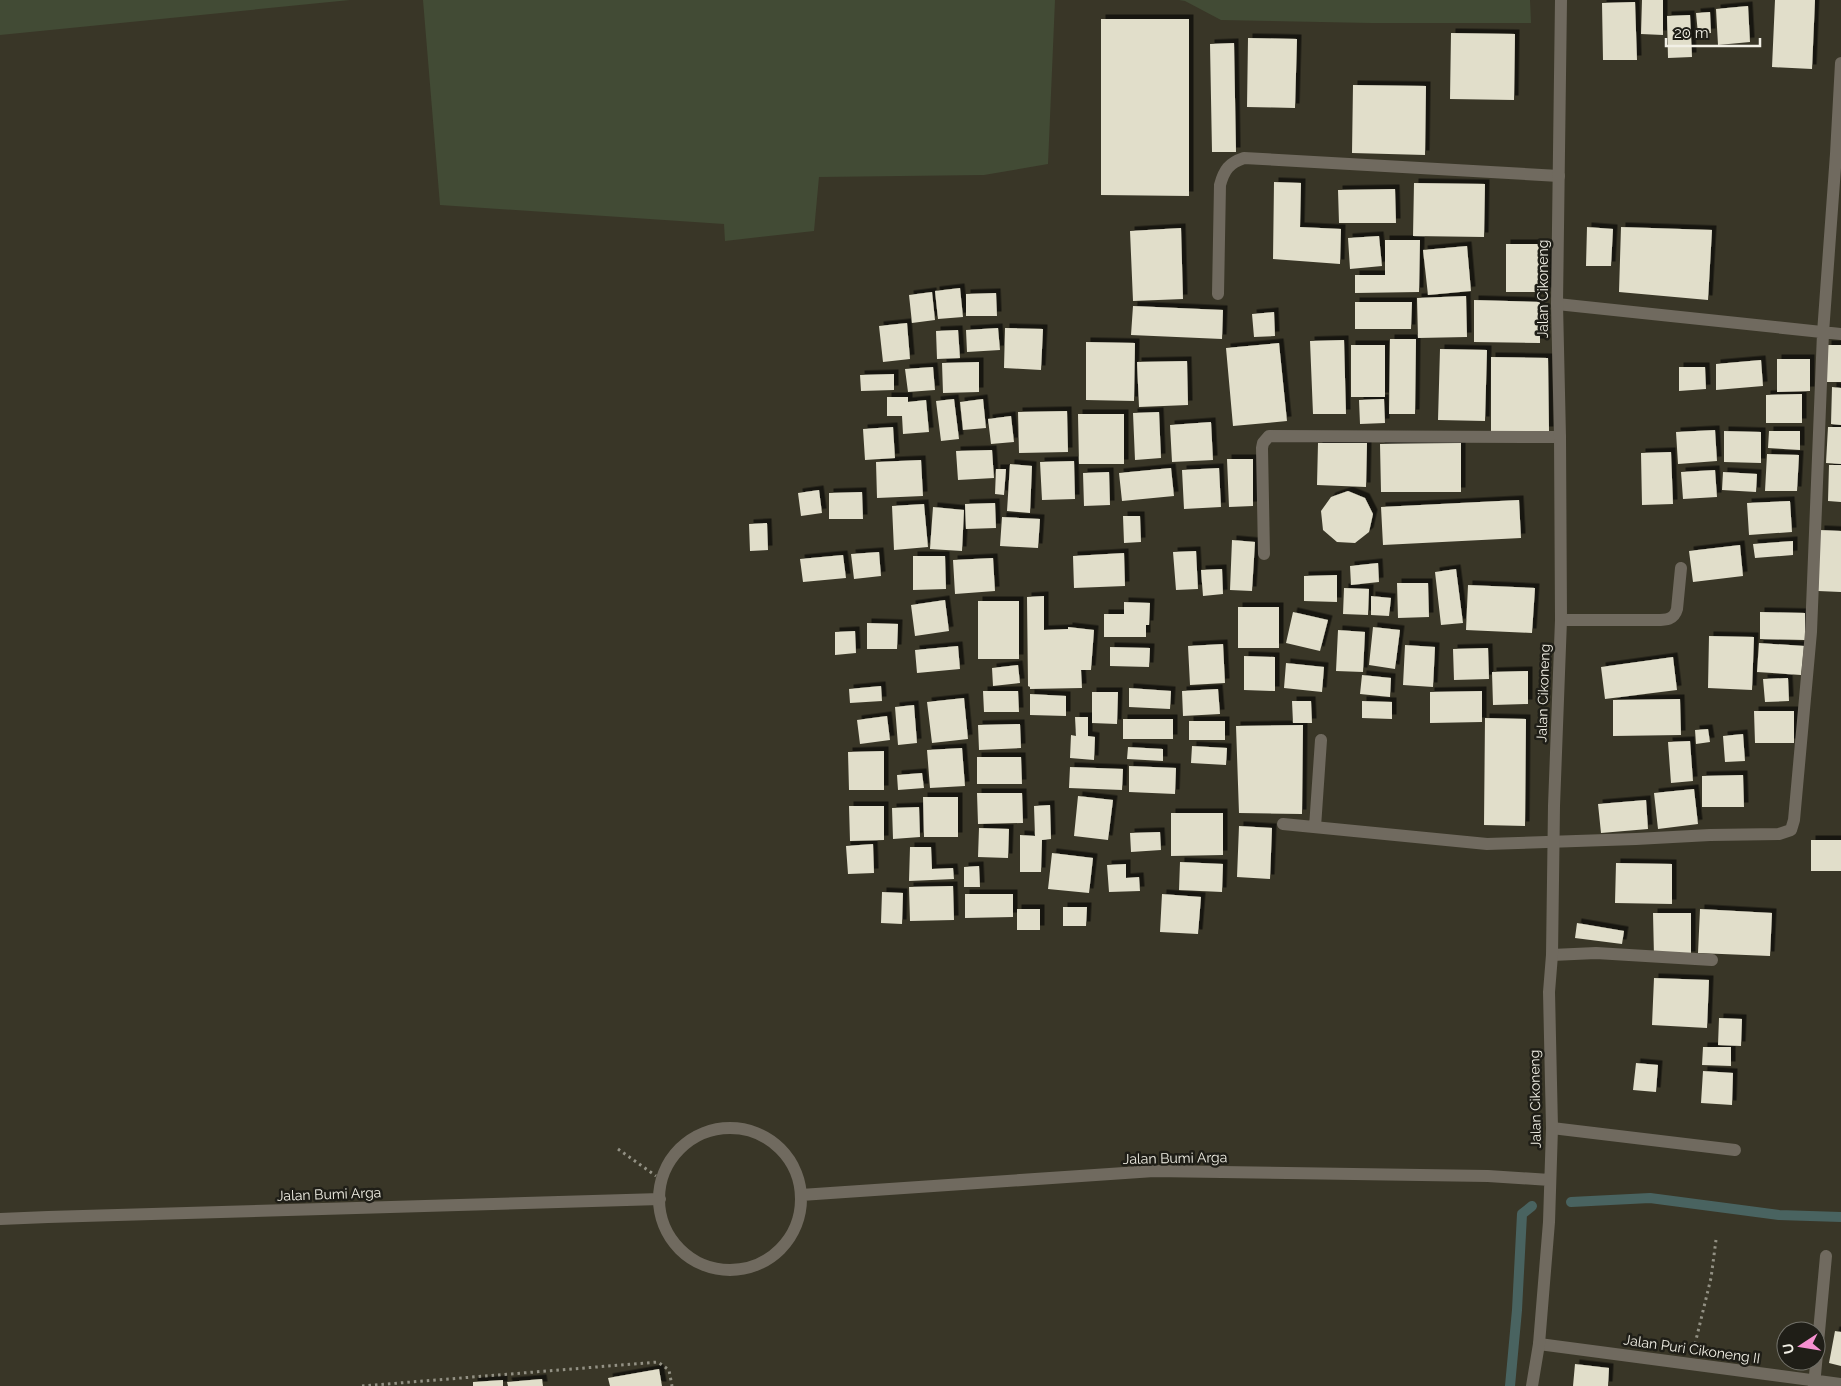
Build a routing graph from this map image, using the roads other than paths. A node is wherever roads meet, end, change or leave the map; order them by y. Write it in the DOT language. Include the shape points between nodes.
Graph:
graph roads {
  1 [pos="1560,0"];
  2 [pos="1841,62"];
  3 [pos="1839,154"];
  4 [pos="1559,176"];
  5 [pos="1218,294"];
  6 [pos="1556,304"];
  7 [pos="1823,334"];
  8 [pos="1841,334"];
  9 [pos="1560,437"];
  10 [pos="1264,554"];
  11 [pos="1681,568"];
  12 [pos="1561,620"];
  13 [pos="1321,740"];
  14 [pos="1283,824"];
  15 [pos="1315,827"];
  16 [pos="1554,842"];
  17 [pos="1552,955"];
  18 [pos="1712,960"];
  19 [pos="1552,1128"];
  20 [pos="1735,1150"];
  21 [pos="1550,1180"];
  22 [pos="800,1195"];
  23 [pos="660,1199"];
  24 [pos="0,1219"];
  25 [pos="1826,1256"];
  26 [pos="1539,1344"];
  27 [pos="1815,1383"];
  28 [pos="1841,1384"];
  29 [pos="1532,1386"];
  1 -- 4 [label="street, Jalan Cikoneng"];
  2 -- 3 [label="street"];
  3 -- 7 [label="street"];
  4 -- 5 [label="street" via="1244,158 1233,161 1220,185"];
  4 -- 6 [label="street, Jalan Cikoneng"];
  6 -- 7 [label="street"];
  6 -- 9 [label="street, Jalan Cikoneng"];
  7 -- 8 [label="street"];
  7 -- 16 [label="street" via="1812,632 1791,830 1779,834"];
  9 -- 10 [label="street" via="1269,436 1262,448"];
  9 -- 12 [label="street, Jalan Cikoneng"];
  11 -- 12 [label="street" via="1677,609 1671,619"];
  12 -- 16 [label="street, Jalan Cikoneng"];
  13 -- 15 [label="street"];
  14 -- 15 [label="street"];
  15 -- 16 [label="street" via="1487,844"];
  16 -- 17 [label="street, Jalan Cikoneng"];
  17 -- 18 [label="street"];
  17 -- 19 [label="street, Jalan Cikoneng" via="1549,1031"];
  19 -- 20 [label="street"];
  19 -- 21 [label="street, Jalan Cikoneng"];
  21 -- 22 [label="street, Jalan Bumi Arga" via="1154,1171"];
  21 -- 26 [label="street, Jalan Cikoneng"];
  22 -- 23 [label="street" via="799,1181 790,1160 774,1142 754,1132 731,1127 708,1131 688,1142 672,1158 662,1180"];
  22 -- 23 [label="street" via="796,1226 784,1246 767,1261 746,1269 722,1270 700,1264 681,1251 667,1233"];
  23 -- 24 [label="street, Jalan Bumi Arga"];
  25 -- 27 [label="street"];
  26 -- 27 [label="street, Jalan Puri Cikoneng II"];
  26 -- 29 [label="street, Jalan Cikoneng"];
  27 -- 28 [label="street, Jalan Puri Cikoneng II"];
}
